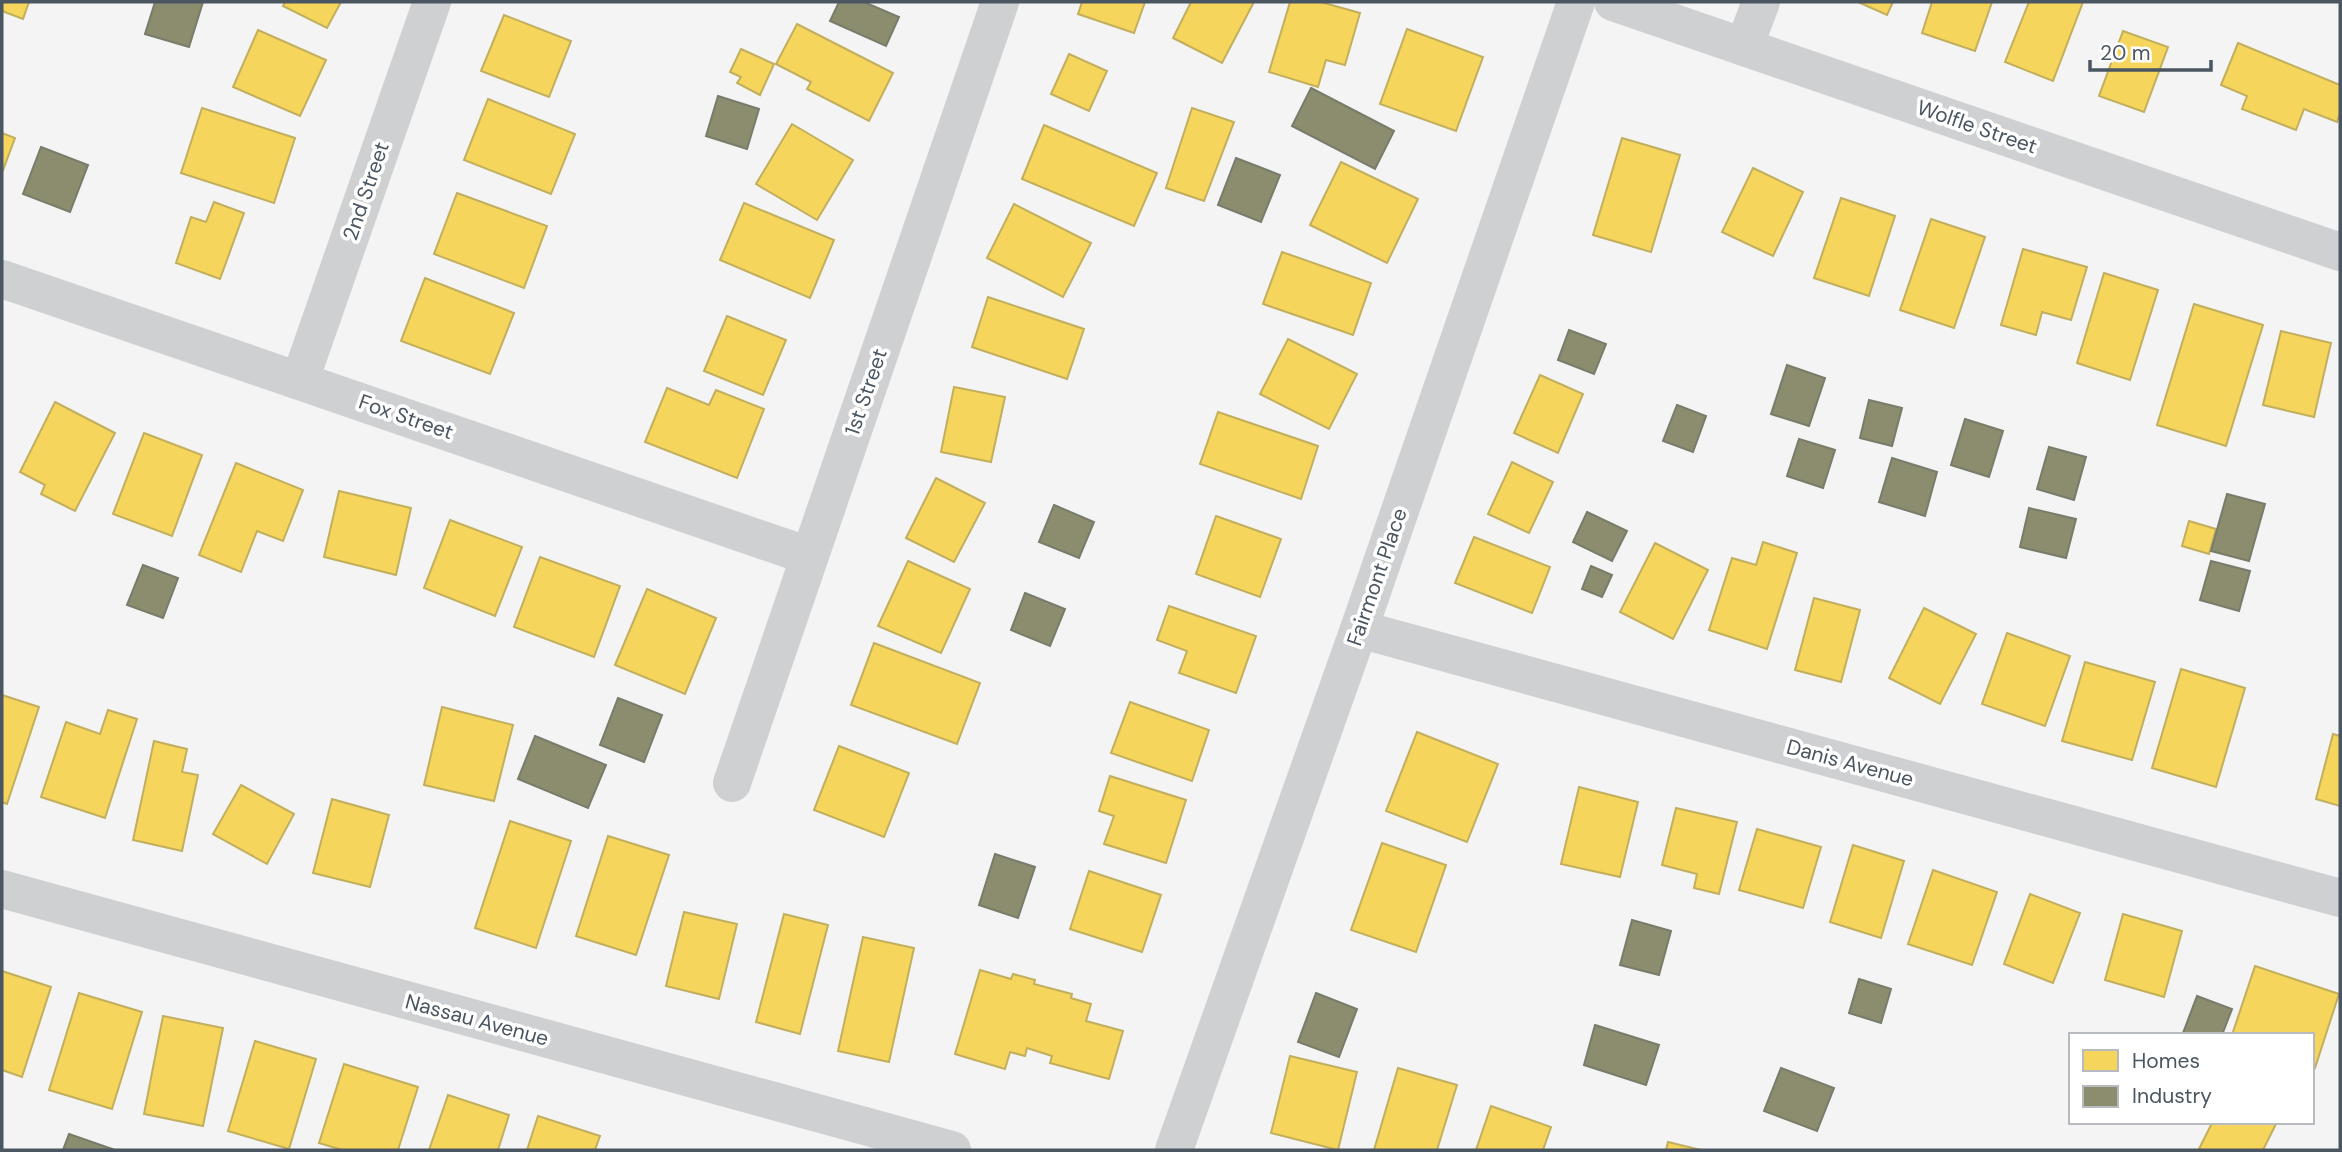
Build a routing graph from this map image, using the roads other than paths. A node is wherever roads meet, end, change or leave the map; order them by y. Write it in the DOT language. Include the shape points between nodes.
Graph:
graph roads {
  1 [pos="432,2"];
  2 [pos="1000,2"];
  3 [pos="1576,2"];
  4 [pos="1613,2"];
  5 [pos="1761,2"];
  6 [pos="1744,47"];
  7 [pos="2340,252"];
  8 [pos="2,279"];
  9 [pos="300,380"];
  10 [pos="809,556"];
  11 [pos="1359,629"];
  12 [pos="732,783"];
  13 [pos="2,889"];
  14 [pos="2340,898"];
  15 [pos="953,1150"];
  16 [pos="1174,1150"];
  1 -- 9 [label="street, 2nd Street"];
  2 -- 10 [label="street, 1st Street"];
  3 -- 11 [label="street, Fairmont Place"];
  4 -- 6 [label="street, Wolfle Street"];
  5 -- 6 [label="street"];
  6 -- 7 [label="street, Wolfle Street"];
  8 -- 9 [label="street, Fox Street"];
  9 -- 10 [label="street, Fox Street"];
  10 -- 12 [label="street, 1st Street"];
  11 -- 14 [label="street, Danis Avenue"];
  11 -- 16 [label="street, Fairmont Place"];
  13 -- 15 [label="street, Nassau Avenue"];
}
